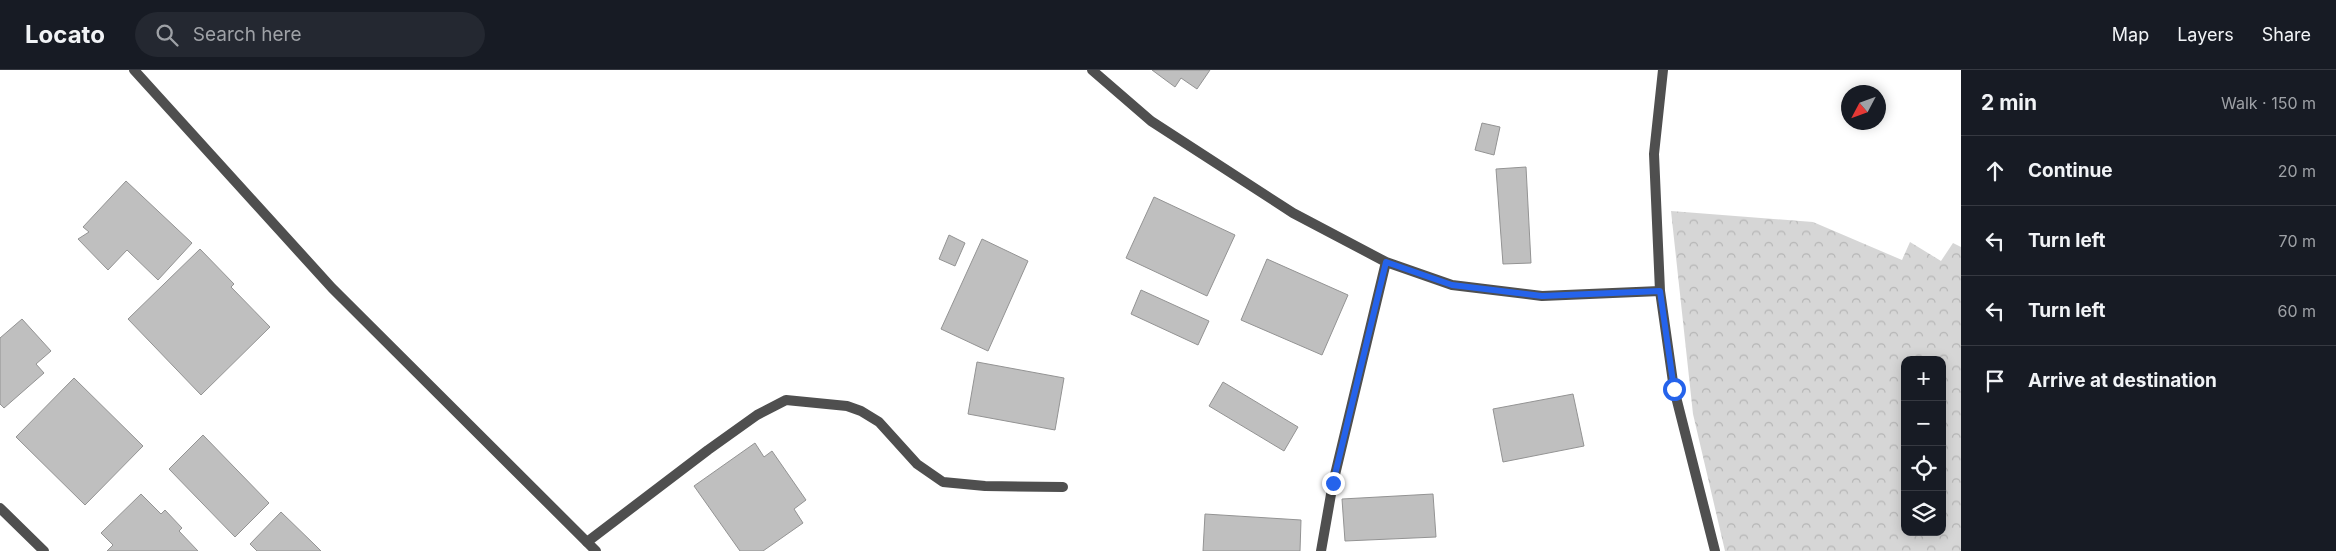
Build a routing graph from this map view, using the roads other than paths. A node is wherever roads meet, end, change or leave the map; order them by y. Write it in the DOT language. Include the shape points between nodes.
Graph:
graph roads {
  1 [pos="134,70"];
  2 [pos="1092,70"];
  3 [pos="1663,70"];
  4 [pos="1386,262"];
  5 [pos="1660,291"];
  6 [pos="1063,487"];
  7 [pos="0,508"];
  8 [pos="587,542"];
  9 [pos="37,549"];
  10 [pos="596,551"];
  11 [pos="1321,551"];
  12 [pos="1715,551"];
  1 -- 8 [label="street" via="332,288"];
  2 -- 4 [label="street" via="1151,121 1293,213"];
  3 -- 5 [label="street" via="1654,154"];
  4 -- 5 [label="street" via="1452,285 1542,296"];
  4 -- 11 [label="street" via="1333,483"];
  5 -- 12 [label="street" via="1674,389"];
  6 -- 8 [label="street" via="944,482 917,464 879,422 861,411 847,406 786,400 757,415"];
  7 -- 9 [label="street"];
  8 -- 10 [label="street"];
}
